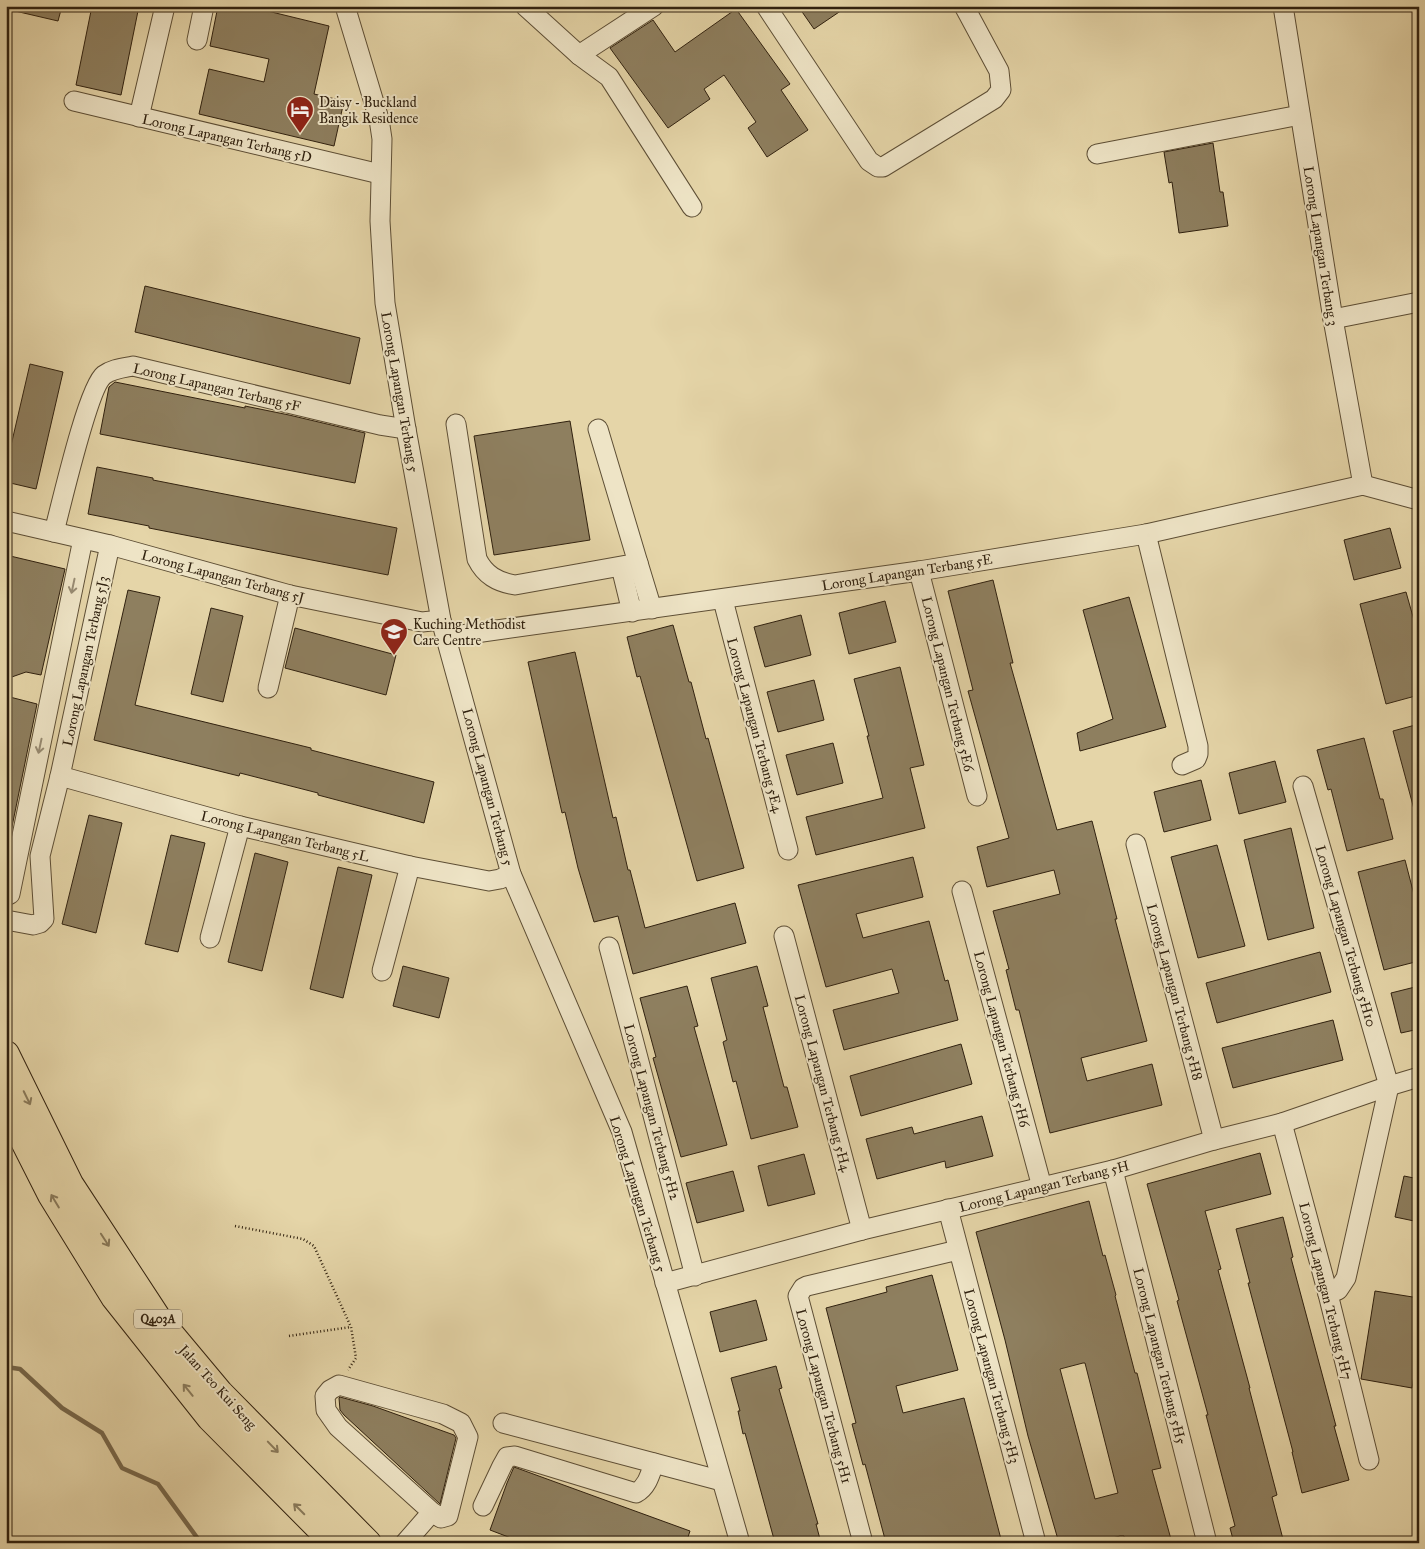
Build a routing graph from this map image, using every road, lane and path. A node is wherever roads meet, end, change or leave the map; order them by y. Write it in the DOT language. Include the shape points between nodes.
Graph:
graph roads {
  1 [pos="166,6"];
  2 [pos="204,6"];
  3 [pos="345,6"];
  4 [pos="525,6"];
  5 [pos="654,6"];
  6 [pos="766,6"];
  7 [pos="964,6"];
  8 [pos="1284,6"];
  9 [pos="197,40"];
  10 [pos="579,56"];
  11 [pos="74,101"];
  12 [pos="1300,115"];
  13 [pos="139,117"];
  14 [pos="1098,154"];
  15 [pos="380,174"];
  16 [pos="692,207"];
  17 [pos="1419,302"];
  18 [pos="1333,319"];
  19 [pos="456,424"];
  20 [pos="406,429"];
  21 [pos="598,429"];
  22 [pos="1362,485"];
  23 [pos="1417,504"];
  24 [pos="6,521"];
  25 [pos="54,532"];
  26 [pos="1146,534"];
  27 [pos="83,539"];
  28 [pos="110,545"];
  29 [pos="630,565"];
  30 [pos="920,571"];
  31 [pos="290,595"];
  32 [pos="723,600"];
  33 [pos="652,609"];
  34 [pos="632,612"];
  35 [pos="444,629"];
  36 [pos="268,688"];
  37 [pos="1182,765"];
  38 [pos="60,776"];
  39 [pos="1303,786"];
  40 [pos="977,796"];
  41 [pos="240,826"];
  42 [pos="1136,844"];
  43 [pos="788,850"];
  44 [pos="410,866"];
  45 [pos="511,874"];
  46 [pos="962,891"];
  47 [pos="6,896"];
  48 [pos="6,920"];
  49 [pos="784,936"];
  50 [pos="210,938"];
  51 [pos="609,947"];
  52 [pos="382,971"];
  53 [pos="6,1054"];
  54 [pos="1419,1077"];
  55 [pos="1389,1086"];
  56 [pos="6,1106"];
  57 [pos="1282,1123"];
  58 [pos="1214,1140"];
  59 [pos="1114,1170"];
  60 [pos="1042,1187"];
  61 [pos="948,1209"];
  62 [pos="236,1226"];
  63 [pos="862,1230"];
  64 [pos="958,1250"];
  65 [pos="695,1276"];
  66 [pos="665,1283"];
  67 [pos="1328,1294"];
  68 [pos="351,1327"];
  69 [pos="289,1336"];
  70 [pos="338,1385"];
  71 [pos="502,1424"];
  72 [pos="1369,1460"];
  73 [pos="654,1463"];
  74 [pos="722,1481"];
  75 [pos="482,1506"];
  76 [pos="432,1512"];
  77 [pos="334,1543"];
  78 [pos="368,1543"];
  79 [pos="405,1543"];
  80 [pos="740,1543"];
  81 [pos="863,1543"];
  82 [pos="1036,1543"];
  83 [pos="1207,1543"];
  1 -- 13 [label="street"];
  2 -- 9 [label="street"];
  3 -- 15 [label="street, Lorong Lapangan Terbang 5" via="379,119 382,139"];
  4 -- 10 [label="street"];
  5 -- 10 [label="street"];
  6 -- 7 [label="street" via="869,161 878,167 888,165 994,99 1002,90 999,71"];
  8 -- 12 [label="street, Lorong Lapangan Terbang 3"];
  10 -- 16 [label="street" via="609,78"];
  11 -- 13 [label="street, Lorong Lapangan Terbang 5D"];
  12 -- 14 [label="street"];
  12 -- 18 [label="street, Lorong Lapangan Terbang 3"];
  13 -- 15 [label="street, Lorong Lapangan Terbang 5D"];
  15 -- 20 [label="street, Lorong Lapangan Terbang 5" via="385,303"];
  17 -- 18 [label="street"];
  18 -- 22 [label="street, Lorong Lapangan Terbang 3"];
  19 -- 29 [label="street" via="476,554 487,574 502,583 514,585"];
  20 -- 25 [label="street, Lorong Lapangan Terbang 5F" via="132,366 116,369 102,376 91,397"];
  20 -- 35 [label="street, Lorong Lapangan Terbang 5"];
  21 -- 29 [label="street"];
  22 -- 23 [label="street"];
  22 -- 26 [label="street, Lorong Lapangan Terbang 5E"];
  24 -- 25 [label="street, Lorong Lapangan Terbang 5J"];
  25 -- 27 [label="street, Lorong Lapangan Terbang 5J"];
  26 -- 30 [label="street, Lorong Lapangan Terbang 5E"];
  26 -- 37 [label="street" via="1198,746 1196,760"];
  27 -- 28 [label="street, Lorong Lapangan Terbang 5J"];
  27 -- 47 [label="street, one-way" via="10,894"];
  28 -- 31 [label="street, Lorong Lapangan Terbang 5J"];
  28 -- 38 [label="street, Lorong Lapangan Terbang 5J3"];
  29 -- 33 [label="street"];
  29 -- 34 [label="street"];
  30 -- 32 [label="street, Lorong Lapangan Terbang 5E"];
  30 -- 40 [label="street, Lorong Lapangan Terbang 5E6"];
  31 -- 35 [label="street, Lorong Lapangan Terbang 5J"];
  31 -- 36 [label="street"];
  32 -- 33 [label="street, Lorong Lapangan Terbang 5E"];
  32 -- 43 [label="street, Lorong Lapangan Terbang 5E4"];
  33 -- 34 [label="street, Lorong Lapangan Terbang 5E"];
  34 -- 35 [label="street, Lorong Lapangan Terbang 5E"];
  35 -- 45 [label="street, Lorong Lapangan Terbang 5"];
  38 -- 41 [label="street, Lorong Lapangan Terbang 5L"];
  38 -- 48 [label="street, Lorong Lapangan Terbang 5J3" via="40,856 44,918 33,925"];
  39 -- 55 [label="street, Lorong Lapangan Terbang 5H10"];
  41 -- 44 [label="street, Lorong Lapangan Terbang 5L"];
  41 -- 50 [label="street"];
  42 -- 58 [label="street, Lorong Lapangan Terbang 5H8"];
  44 -- 45 [label="street, Lorong Lapangan Terbang 5L" via="489,881"];
  44 -- 52 [label="street"];
  45 -- 66 [label="street, Lorong Lapangan Terbang 5" via="622,1132"];
  46 -- 60 [label="street, Lorong Lapangan Terbang 5H6"];
  49 -- 63 [label="street, Lorong Lapangan Terbang 5H4"];
  51 -- 65 [label="street, Lorong Lapangan Terbang 5H2"];
  53 -- 78 [label="highway, Jalan Teo Kui Seng / Q403A, one-way" via="70,1184 159,1320 220,1393"];
  54 -- 55 [label="street, Lorong Lapangan Terbang 5H"];
  55 -- 57 [label="street, Lorong Lapangan Terbang 5H"];
  55 -- 67 [label="street" via="1346,1278 1338,1290"];
  77 -- 56 [label="highway, Jalan Teo Kui Seng, one-way" via="210,1418 114,1297 51,1195"];
  57 -- 58 [label="street, Lorong Lapangan Terbang 5H"];
  57 -- 67 [label="street, Lorong Lapangan Terbang 5H7"];
  58 -- 59 [label="street, Lorong Lapangan Terbang 5H"];
  59 -- 60 [label="street, Lorong Lapangan Terbang 5H"];
  59 -- 83 [label="street, Lorong Lapangan Terbang 5H5"];
  60 -- 61 [label="street, Lorong Lapangan Terbang 5H"];
  61 -- 63 [label="street, Lorong Lapangan Terbang 5H"];
  61 -- 64 [label="street, Lorong Lapangan Terbang 5H3"];
  62 -- 68 [label="path" via="303,1239 314,1246"];
  63 -- 65 [label="street, Lorong Lapangan Terbang 5H"];
  64 -- 81 [label="street, Lorong Lapangan Terbang 5H1" via="807,1286 798,1296"];
  64 -- 82 [label="street, Lorong Lapangan Terbang 5H3"];
  65 -- 66 [label="street, Lorong Lapangan Terbang 5H"];
  66 -- 74 [label="street, Lorong Lapangan Terbang 5"];
  67 -- 72 [label="street, Lorong Lapangan Terbang 5H7"];
  68 -- 69 [label="path"];
  68 -- 70 [label="path" via="356,1358"];
  70 -- 76 [label="street" via="325,1396 326,1410 338,1427"];
  70 -- 76 [label="street" via="443,1414 461,1423 468,1437 448,1516 441,1518"];
  71 -- 73 [label="street"];
  73 -- 74 [label="street"];
  73 -- 75 [label="street" via="647,1484 636,1493 515,1456 508,1457"];
  74 -- 80 [label="street, Lorong Lapangan Terbang 5"];
  76 -- 79 [label="street"];
}
